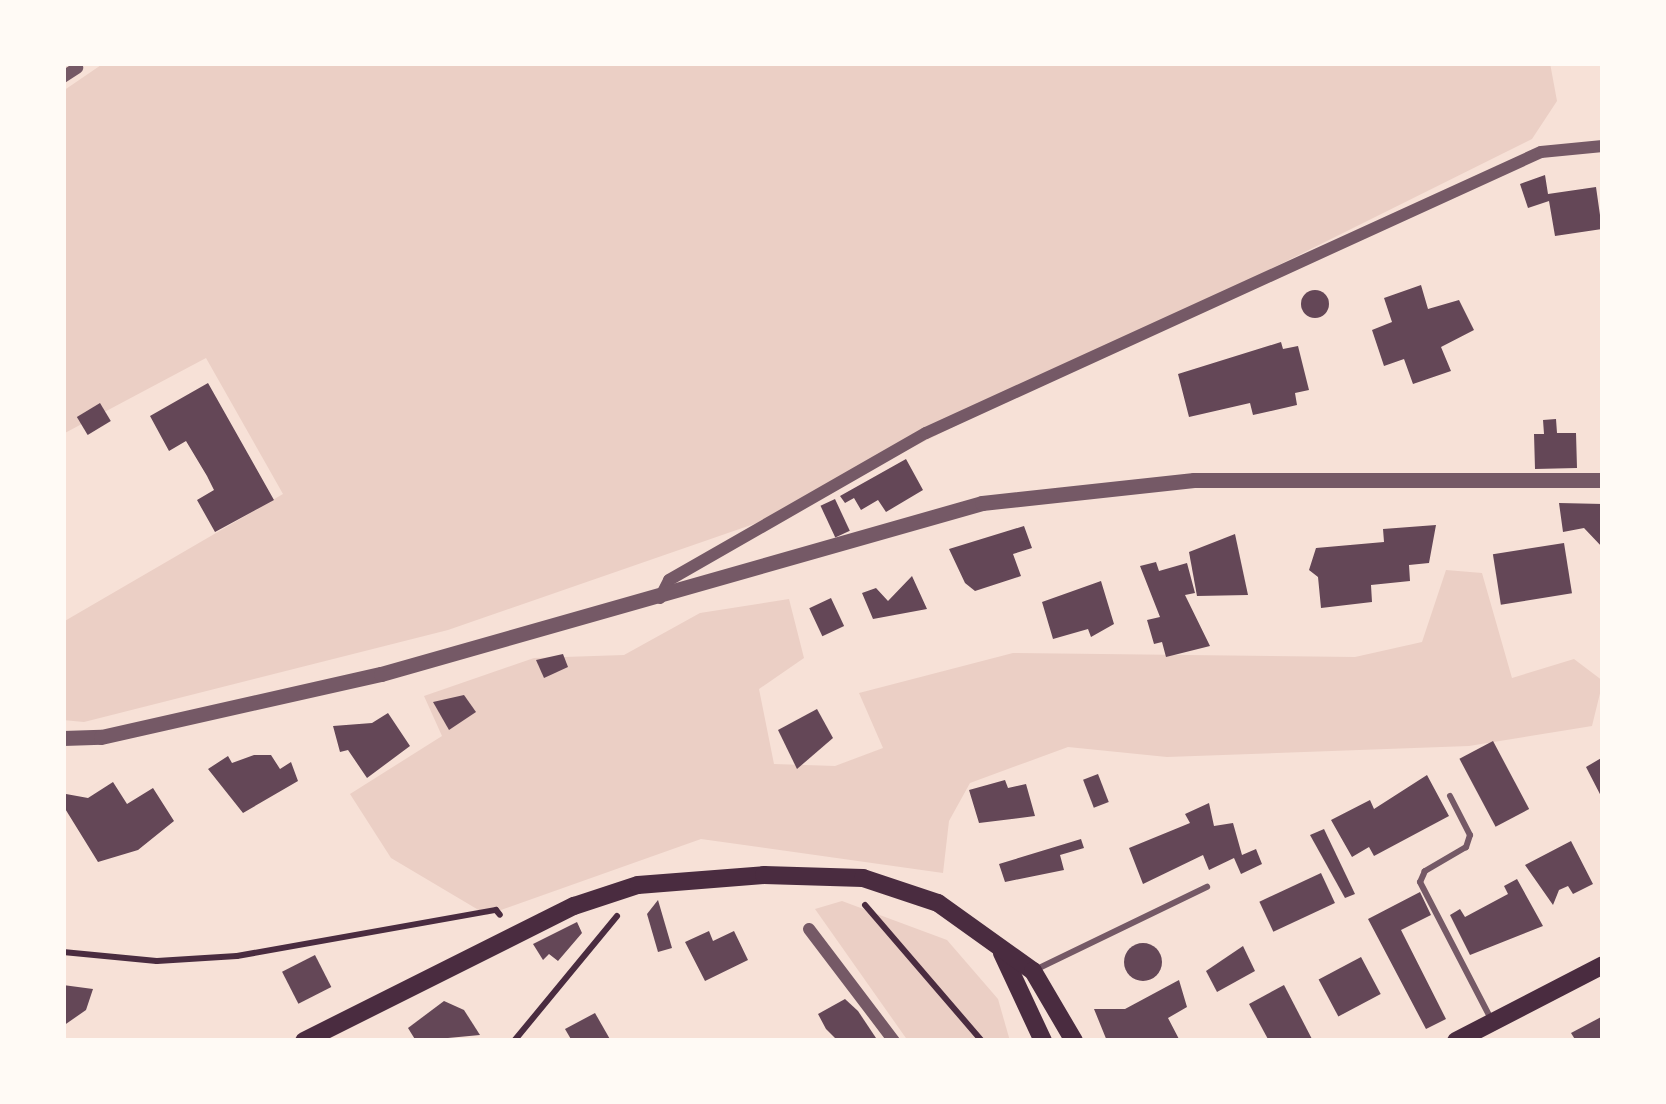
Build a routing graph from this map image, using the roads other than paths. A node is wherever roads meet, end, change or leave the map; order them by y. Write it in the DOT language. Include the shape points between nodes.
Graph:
graph roads {
  1 [pos="77,68"];
  2 [pos="63,76"];
  3 [pos="1603,146"];
  4 [pos="1603,480"];
  5 [pos="660,598"];
  6 [pos="63,738"];
  7 [pos="1450,796"];
  8 [pos="1207,886"];
  9 [pos="809,929"];
  10 [pos="997,944"];
  11 [pos="1603,965"];
  12 [pos="1033,971"];
  13 [pos="1492,1022"];
  14 [pos="304,1041"];
  15 [pos="893,1041"];
  16 [pos="1043,1041"];
  17 [pos="1074,1041"];
  18 [pos="1456,1041"];
  1 -- 2 [label="street"];
  3 -- 5 [label="street" via="1541,152 926,434 669,580"];
  4 -- 5 [label="street" via="1194,480 982,503"];
  5 -- 6 [label="street" via="381,674 101,737"];
  7 -- 13 [label="lane" via="1470,835 1420,882"];
  8 -- 12 [label="lane"];
  9 -- 15 [label="street"];
  10 -- 12 [label="main road"];
  10 -- 14 [label="main road" via="938,903 863,878 638,885 525,926"];
  10 -- 16 [label="main road"];
  11 -- 13 [label="main road"];
  12 -- 17 [label="main road"];
  13 -- 18 [label="main road"];
}
